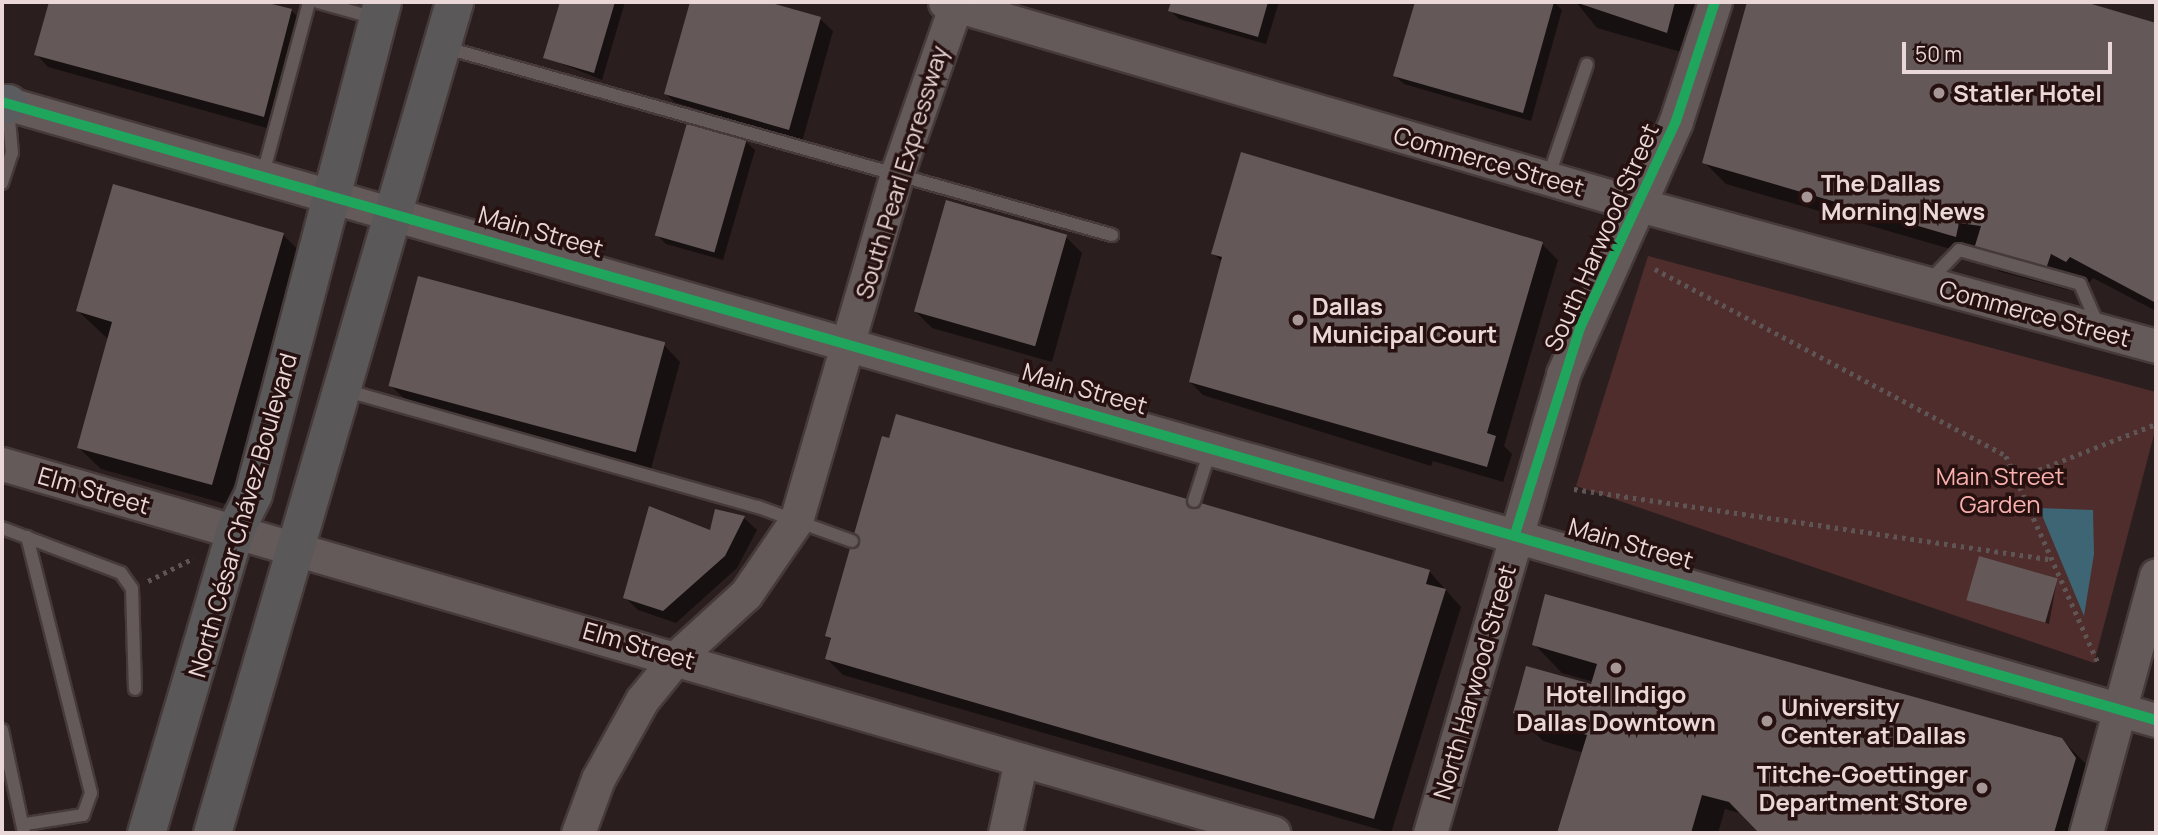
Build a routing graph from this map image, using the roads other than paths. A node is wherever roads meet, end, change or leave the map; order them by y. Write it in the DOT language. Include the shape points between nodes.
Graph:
graph roads {
  1 [pos="309,2"];
  2 [pos="318,2"];
  3 [pos="454,2"];
  4 [pos="1715,2"];
  5 [pos="952,3"];
  6 [pos="379,10"];
  7 [pos="442,47"];
  8 [pos="1587,64"];
  9 [pos="4,103"];
  10 [pos="898,171"];
  11 [pos="263,175"];
  12 [pos="1548,179"];
  13 [pos="2,183"];
  14 [pos="332,195"];
  15 [pos="1636,204"];
  16 [pos="395,212"];
  17 [pos="1112,235"];
  18 [pos="848,343"];
  19 [pos="2156,346"];
  20 [pos="344,390"];
  21 [pos="1212,445"];
  22 [pos="2,464"];
  23 [pos="1194,501"];
  24 [pos="796,521"];
  25 [pos="2,528"];
  26 [pos="235,530"];
  27 [pos="1517,531"];
  28 [pos="27,537"];
  29 [pos="852,541"];
  30 [pos="299,549"];
  31 [pos="2156,575"];
  32 [pos="678,656"];
  33 [pos="135,689"];
  34 [pos="2120,709"];
  35 [pos="2156,720"];
  36 [pos="2,730"];
  37 [pos="1021,760"];
  38 [pos="1227,827"];
  39 [pos="25,828"];
  40 [pos="146,833"];
  41 [pos="212,833"];
  42 [pos="578,833"];
  43 [pos="1005,833"];
  44 [pos="1275,833"];
  45 [pos="1430,833"];
  46 [pos="2086,833"];
  1 -- 11 [label="lane"];
  2 -- 6 [label="lane"];
  3 -- 7 [label="main road"];
  4 -- 15 [label="main road, South Harwood Street" via="1675,121"];
  5 -- 10 [label="main road, South Pearl Expressway"];
  5 -- 12 [label="main road, Commerce Street"];
  6 -- 14 [label="main road, North César Chávez Boulevard"];
  7 -- 10 [label="lane"];
  7 -- 16 [label="main road"];
  8 -- 12 [label="lane"];
  9 -- 11 [label="main road, Main Street"];
  9 -- 13 [label="lane" via="12,153"];
  10 -- 17 [label="lane"];
  10 -- 18 [label="main road, South Pearl Expressway"];
  11 -- 14 [label="main road, Main Street"];
  12 -- 15 [label="main road, Commerce Street"];
  14 -- 16 [label="main road, Main Street"];
  14 -- 26 [label="main road, North César Chávez Boulevard" via="253,494"];
  15 -- 19 [label="main road, Commerce Street"];
  15 -- 27 [label="main road, South Harwood Street" via="1572,351"];
  16 -- 18 [label="main road, Main Street"];
  16 -- 20 [label="main road"];
  18 -- 21 [label="main road, Main Street"];
  18 -- 24 [label="main road, South Pearl Expressway"];
  20 -- 24 [label="lane"];
  20 -- 30 [label="main road"];
  21 -- 23 [label="lane"];
  21 -- 27 [label="main road, Main Street"];
  22 -- 26 [label="main road, Elm Street"];
  24 -- 29 [label="lane"];
  24 -- 32 [label="main road, South Pearl Expressway" via="746,594"];
  25 -- 28 [label="lane"];
  26 -- 30 [label="main road, Elm Street"];
  26 -- 40 [label="main road, North César Chávez Boulevard"];
  27 -- 34 [label="main road, Main Street"];
  27 -- 45 [label="main road, North Harwood Street"];
  28 -- 33 [label="lane" via="121,573 131,589"];
  28 -- 39 [label="lane" via="92,793 83,815"];
  30 -- 32 [label="main road, Elm Street"];
  30 -- 41 [label="main road"];
  31 -- 34 [label="main road"];
  32 -- 37 [label="main road, Elm Street"];
  32 -- 42 [label="main road, South Pearl Expressway" via="619,738"];
  34 -- 35 [label="main road, Main Street"];
  34 -- 46 [label="main road"];
  36 -- 39 [label="lane"];
  37 -- 38 [label="main road, Elm Street"];
  37 -- 43 [label="main road"];
  38 -- 44 [label="main road, Elm Street"];
}
